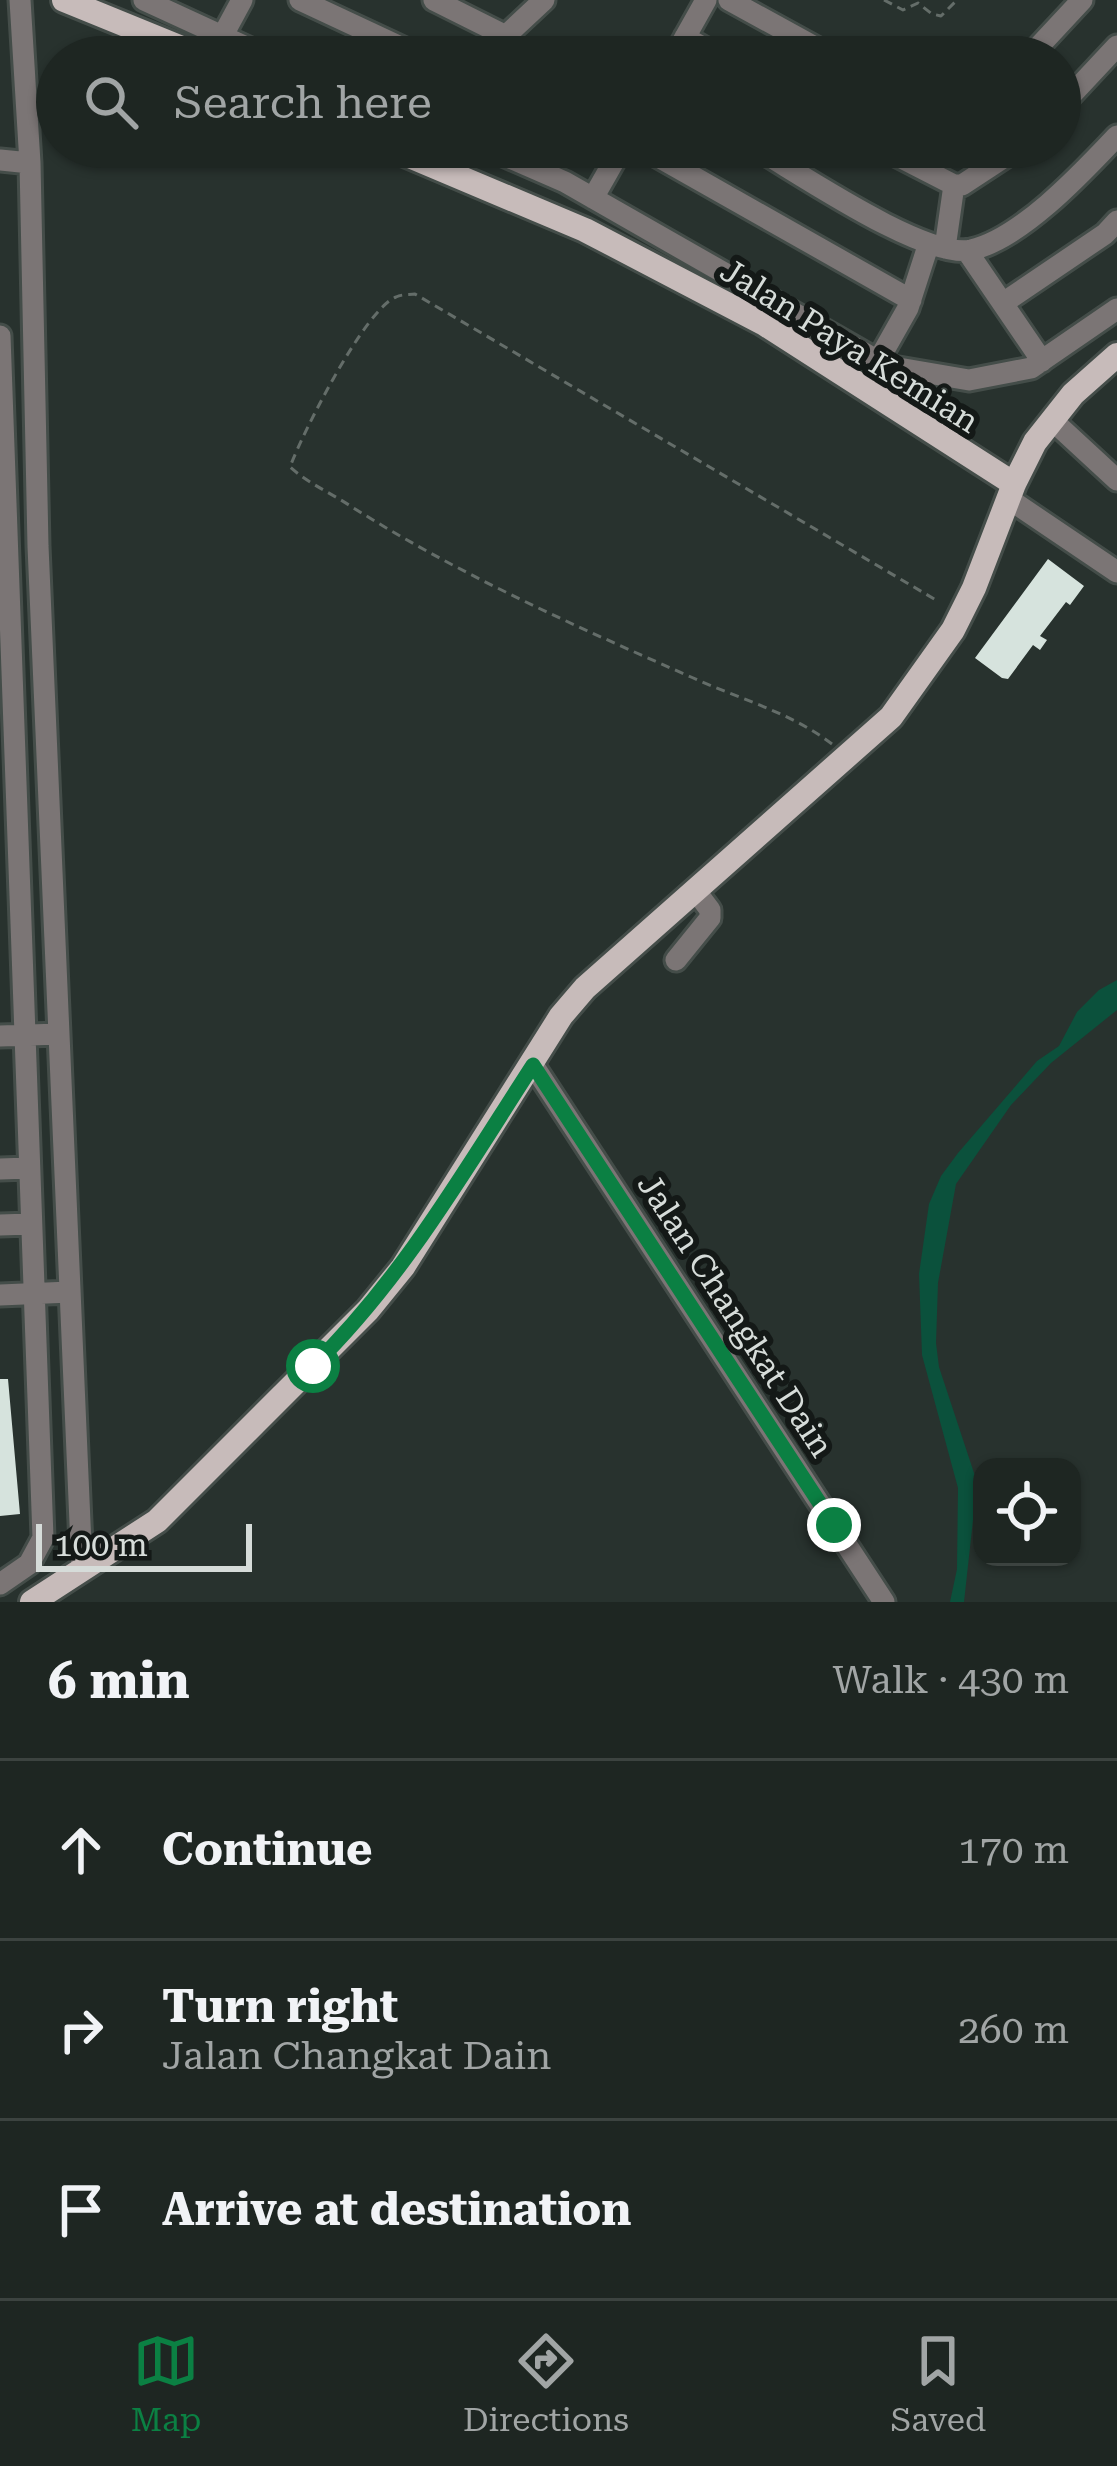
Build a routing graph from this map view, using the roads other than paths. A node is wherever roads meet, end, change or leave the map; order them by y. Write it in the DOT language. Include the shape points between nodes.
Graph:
graph roads {
  1 [pos="20,0"];
  2 [pos="64,0"];
  3 [pos="144,0"];
  4 [pos="242,0"];
  5 [pos="300,0"];
  6 [pos="544,0"];
  7 [pos="706,0"];
  8 [pos="729,0"];
  9 [pos="1082,0"];
  10 [pos="443,2"];
  11 [pos="506,35"];
  12 [pos="152,36"];
  13 [pos="220,36"];
  14 [pos="223,36"];
  15 [pos="377,36"];
  16 [pos="685,36"];
  17 [pos="794,36"];
  18 [pos="1049,36"];
  19 [pos="1117,46"];
  20 [pos="1081,85"];
  21 [pos="1117,136"];
  22 [pos="0,160"];
  23 [pos="30,163"];
  24 [pos="448,168"];
  25 [pos="529,168"];
  26 [pos="610,168"];
  27 [pos="677,168"];
  28 [pos="794,168"];
  29 [pos="921,168"];
  30 [pos="988,168"];
  31 [pos="954,185"];
  32 [pos="593,198"];
  33 [pos="1113,235"];
  34 [pos="946,248"];
  35 [pos="911,300"];
  36 [pos="1003,303"];
  37 [pos="1117,309"];
  38 [pos="0,336"];
  39 [pos="1117,356"];
  40 [pos="878,361"];
  41 [pos="1042,361"];
  42 [pos="1,365"];
  43 [pos="1052,420"];
  44 [pos="979,464"];
  45 [pos="1117,480"];
  46 [pos="1008,502"];
  47 [pos="38,546"];
  48 [pos="5,548"];
  49 [pos="1117,572"];
  50 [pos="7,783"];
  51 [pos="48,783"];
  52 [pos="8,840"];
  53 [pos="695,890"];
  54 [pos="9,905"];
  55 [pos="676,960"];
  56 [pos="10,969"];
  57 [pos="59,1034"];
  58 [pos="24,1035"];
  59 [pos="0,1036"];
  60 [pos="533,1065"];
  61 [pos="26,1096"];
  62 [pos="0,1097"];
  63 [pos="28,1168"];
  64 [pos="0,1169"];
  65 [pos="30,1224"];
  66 [pos="0,1225"];
  67 [pos="70,1292"];
  68 [pos="32,1293"];
  69 [pos="0,1295"];
  70 [pos="82,1568"];
  71 [pos="0,1584"];
  72 [pos="32,1602"];
  73 [pos="884,1602"];
  1 -- 23 [label="street"];
  2 -- 12 [label="main road"];
  3 -- 13 [label="street"];
  4 -- 14 [label="street"];
  5 -- 15 [label="street"];
  6 -- 11 [label="street"];
  7 -- 16 [label="street"];
  8 -- 17 [label="street"];
  9 -- 18 [label="street"];
  10 -- 11 [label="street"];
  19 -- 20 [label="street"];
  21 -- 34 [label="street" via="1069,187 1014,228"];
  22 -- 23 [label="street"];
  23 -- 47 [label="street"];
  24 -- 44 [label="main road, Jalan Paya Kemian" via="763,323"];
  25 -- 32 [label="street"];
  26 -- 32 [label="street"];
  27 -- 35 [label="street"];
  28 -- 34 [label="street"];
  29 -- 31 [label="street"];
  30 -- 31 [label="street"];
  31 -- 34 [label="street"];
  32 -- 40 [label="street"];
  33 -- 36 [label="street"];
  34 -- 35 [label="street"];
  34 -- 36 [label="street"];
  35 -- 40 [label="street"];
  36 -- 41 [label="street"];
  37 -- 41 [label="street"];
  38 -- 42 [label="street"];
  39 -- 43 [label="main road"];
  40 -- 41 [label="street" via="969,380"];
  42 -- 48 [label="street"];
  43 -- 45 [label="street"];
  43 -- 46 [label="main road"];
  44 -- 46 [label="main road"];
  44 -- 46 [label="main road, Jalan Paya Kemian"];
  46 -- 49 [label="street"];
  46 -- 53 [label="main road" via="974,589 891,717"];
  47 -- 48 [label="street"];
  47 -- 51 [label="street"];
  48 -- 50 [label="street"];
  50 -- 51 [label="street"];
  50 -- 52 [label="street"];
  51 -- 57 [label="street"];
  52 -- 54 [label="street"];
  53 -- 55 [label="street" via="710,918"];
  53 -- 60 [label="main road" via="585,988"];
  54 -- 56 [label="street"];
  56 -- 58 [label="street"];
  57 -- 58 [label="street"];
  57 -- 67 [label="street"];
  58 -- 59 [label="street"];
  58 -- 61 [label="street"];
  60 -- 70 [label="main road" via="368,1310 157,1520"];
  60 -- 73 [label="street, Jalan Changkat Dain"];
  61 -- 62 [label="street"];
  61 -- 63 [label="street"];
  63 -- 64 [label="street"];
  63 -- 65 [label="street"];
  65 -- 66 [label="street"];
  65 -- 68 [label="street"];
  67 -- 68 [label="street"];
  67 -- 70 [label="street"];
  68 -- 69 [label="street"];
  68 -- 71 [label="street" via="43,1538 29,1564"];
  70 -- 72 [label="main road"];
}
